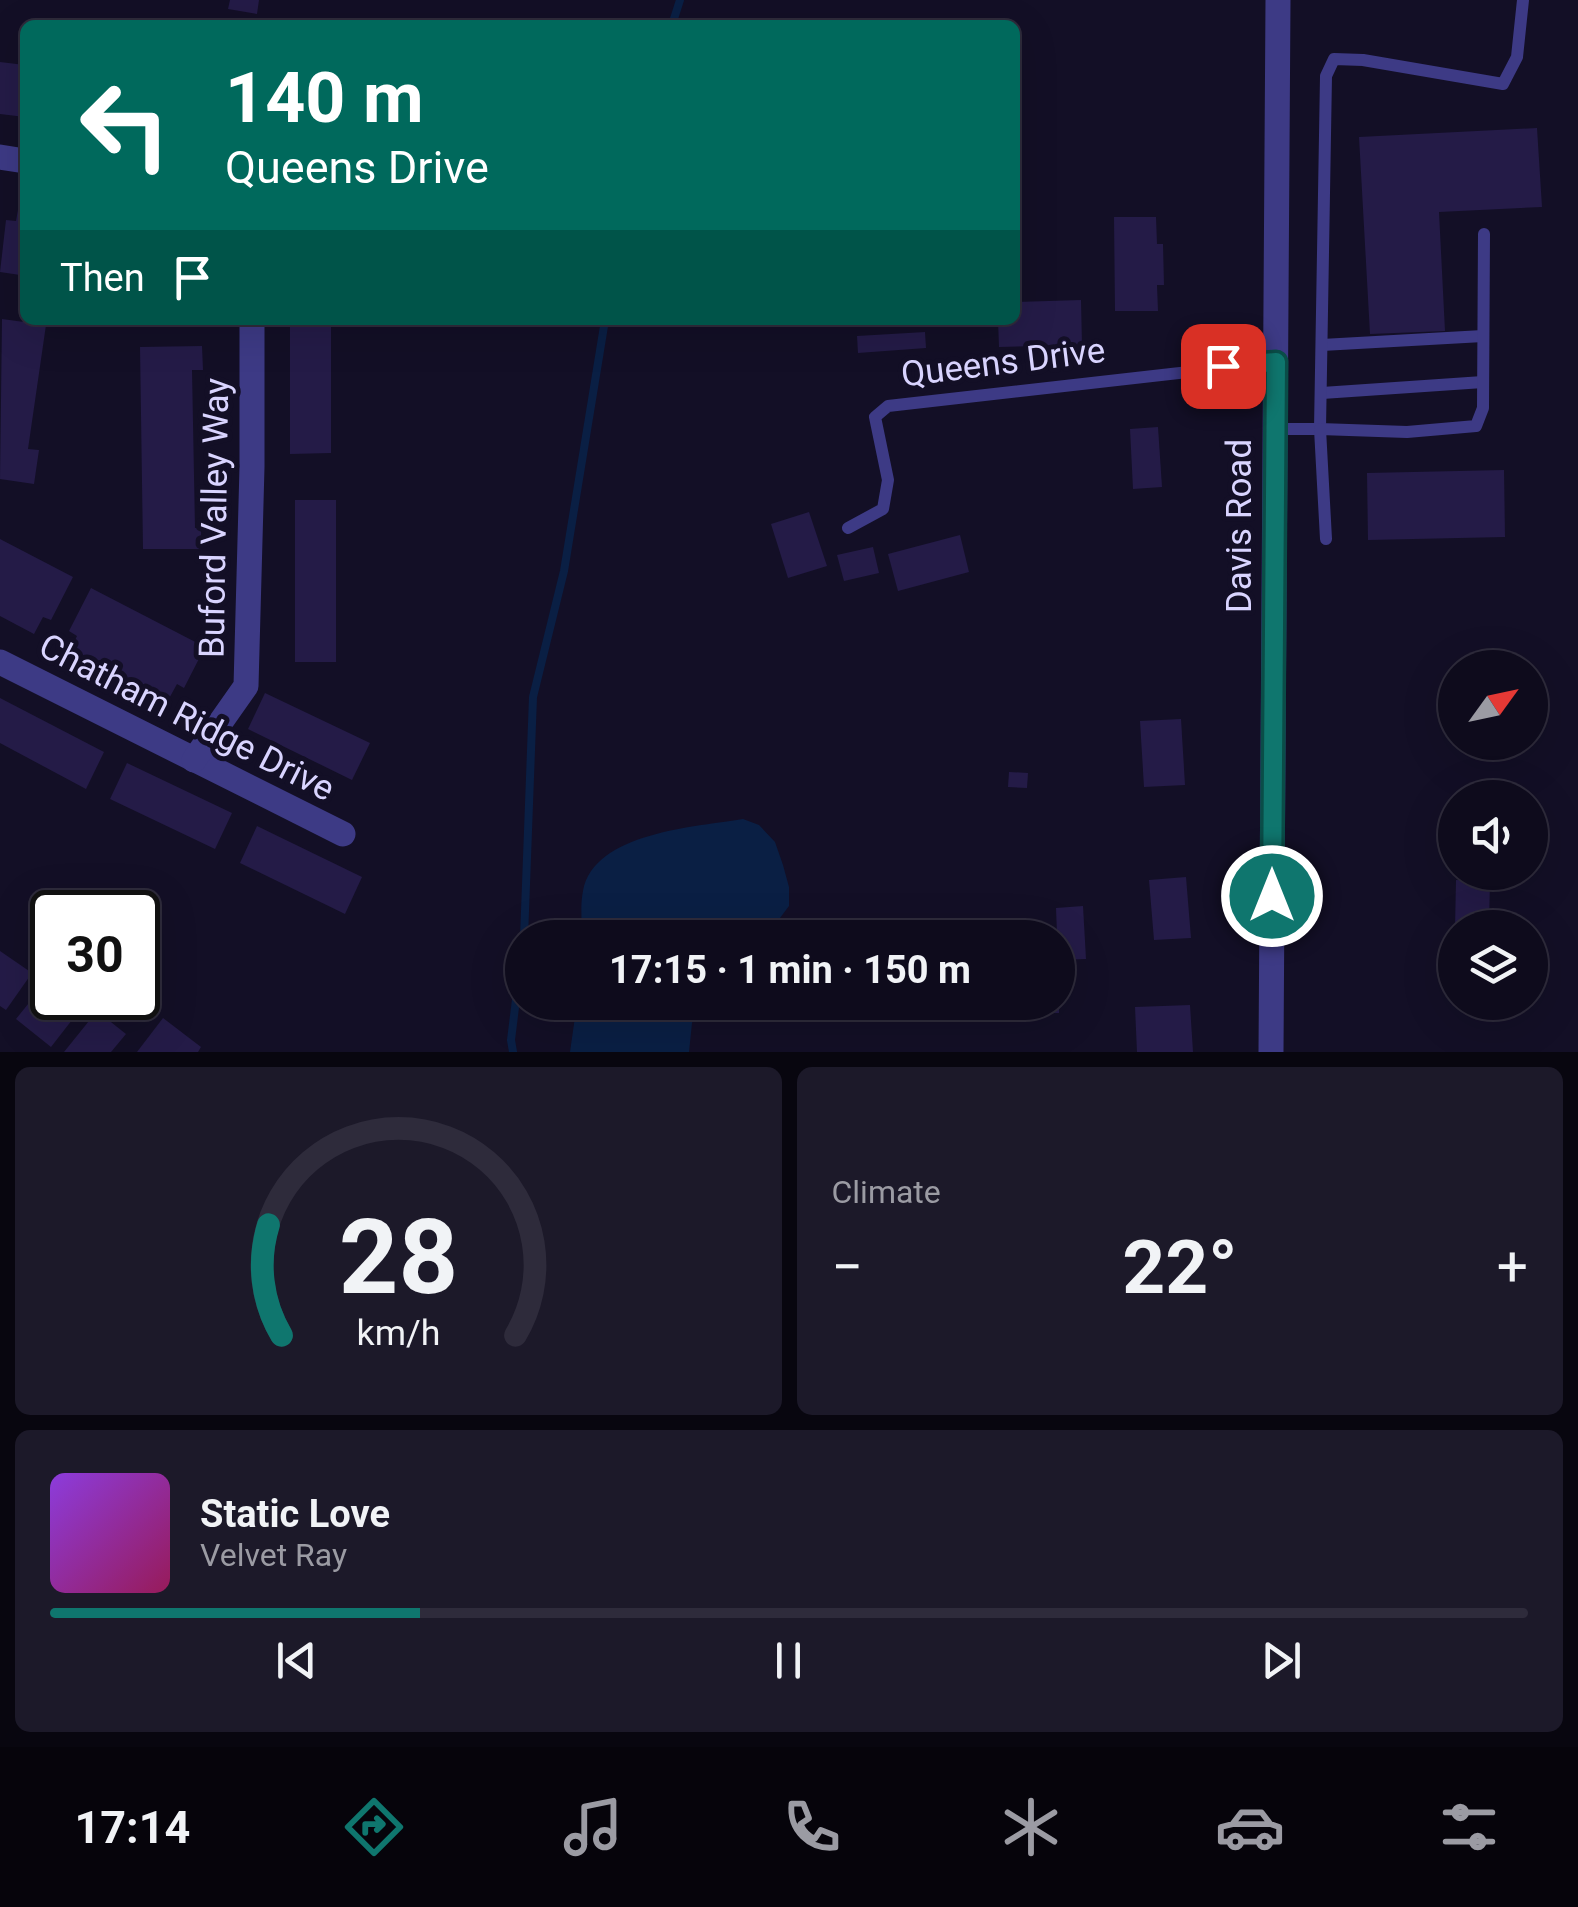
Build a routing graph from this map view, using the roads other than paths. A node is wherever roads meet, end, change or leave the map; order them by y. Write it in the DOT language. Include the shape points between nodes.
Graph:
graph roads {
  1 [pos="1278,0"];
  2 [pos="1522,0"];
  3 [pos="1484,234"];
  4 [pos="252,325"];
  5 [pos="1483,336"];
  6 [pos="1322,345"];
  7 [pos="1276,362"];
  8 [pos="1483,382"];
  9 [pos="1322,393"];
  10 [pos="1275,429"];
  11 [pos="1320,429"];
  12 [pos="848,528"];
  13 [pos="1326,539"];
  14 [pos="0,662"];
  15 [pos="194,760"];
  16 [pos="342,834"];
  17 [pos="1272,1052"];
  1 -- 7 [label="street, Davis Road"];
  2 -- 6 [label="lane" via="1517,57 1503,84 1334,58 1326,76"];
  3 -- 5 [label="lane"];
  4 -- 15 [label="street, Buford Valley Way" via="246,686"];
  5 -- 6 [label="lane"];
  5 -- 8 [label="lane"];
  6 -- 9 [label="lane"];
  7 -- 10 [label="street, Davis Road"];
  7 -- 12 [label="lane, Queens Drive" via="888,406 875,417 888,480 883,509"];
  8 -- 9 [label="lane"];
  8 -- 11 [label="lane" via="1476,426"];
  9 -- 11 [label="lane"];
  10 -- 11 [label="lane"];
  10 -- 17 [label="street, Davis Road"];
  11 -- 13 [label="lane"];
  14 -- 15 [label="street, Chatham Ridge Drive"];
  15 -- 16 [label="street, Chatham Ridge Drive"];
}
